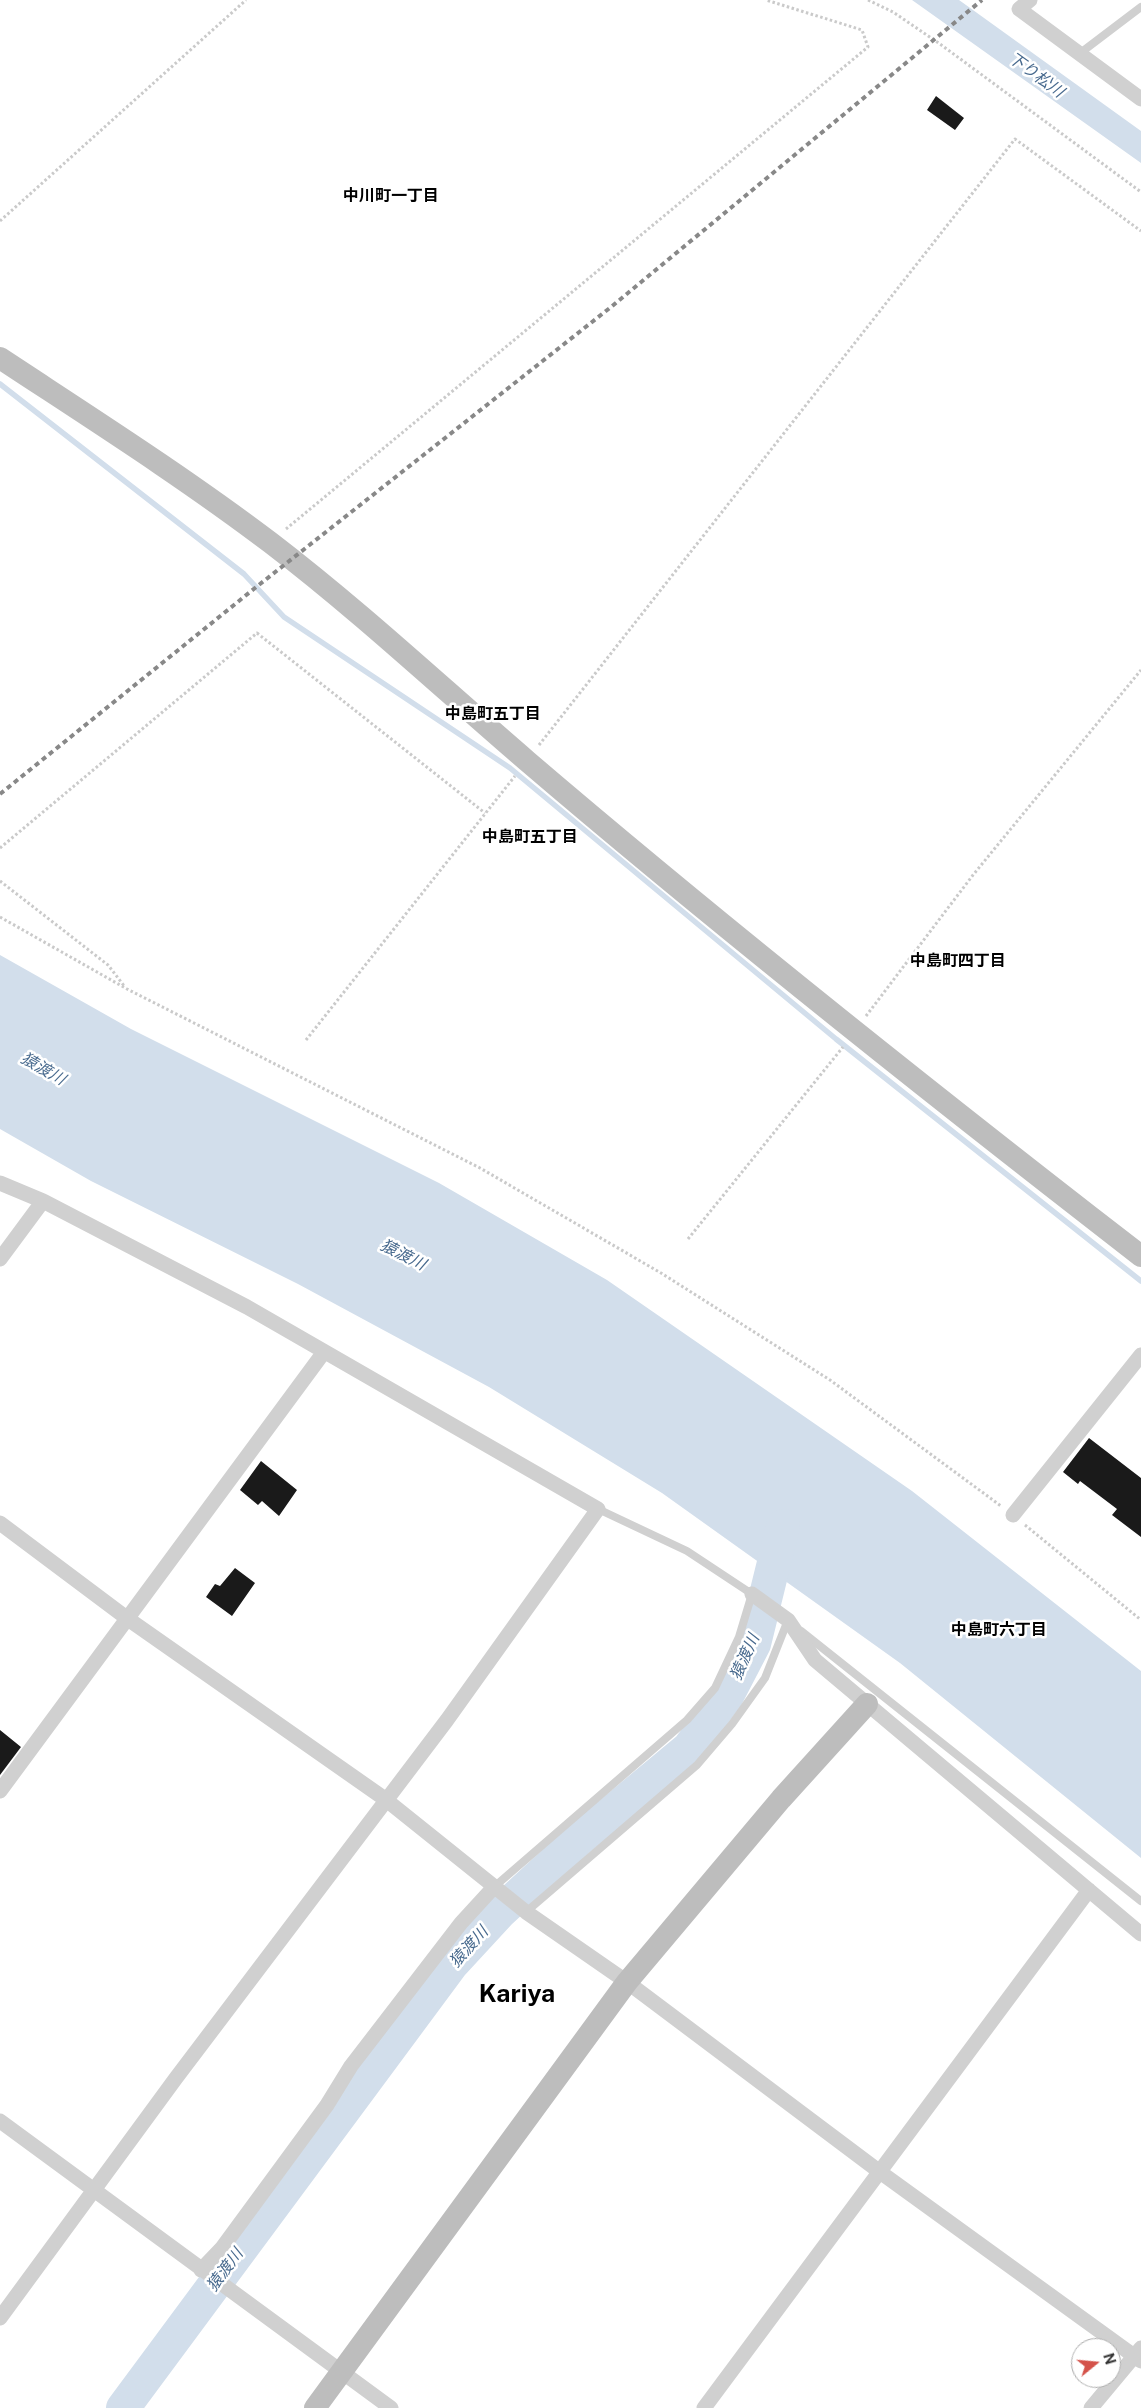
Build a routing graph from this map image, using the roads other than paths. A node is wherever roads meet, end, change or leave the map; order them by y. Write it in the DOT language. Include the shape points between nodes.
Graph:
graph roads {
  1 [pos="1030,0"];
  2 [pos="1141,7"];
  3 [pos="1078,54"];
  4 [pos="1141,99"];
  5 [pos="0,358"];
  6 [pos="0,1183"];
  7 [pos="43,1201"];
  8 [pos="1141,1256"];
  9 [pos="0,1259"];
  10 [pos="324,1352"];
  11 [pos="1141,1355"];
  12 [pos="598,1509"];
  13 [pos="1013,1515"];
  14 [pos="0,1523"];
  15 [pos="752,1594"];
  16 [pos="128,1619"];
  17 [pos="788,1620"];
  18 [pos="868,1704"];
  19 [pos="0,1791"];
  20 [pos="385,1799"];
  21 [pos="495,1887"];
  22 [pos="1089,1890"];
  23 [pos="1141,1901"];
  24 [pos="526,1911"];
  25 [pos="1141,1934"];
  26 [pos="627,1982"];
  27 [pos="0,2121"];
  28 [pos="880,2172"];
  29 [pos="94,2189"];
  30 [pos="201,2270"];
  31 [pos="0,2318"];
  32 [pos="1139,2355"];
  33 [pos="341,2372"];
  34 [pos="315,2408"];
  35 [pos="391,2408"];
  36 [pos="704,2408"];
  37 [pos="1091,2408"];
  1 -- 3 [label="street" via="1019,8"];
  2 -- 3 [label="lane"];
  3 -- 4 [label="street"];
  5 -- 8 [label="street" via="270,542 371,623 526,761 854,1033"];
  6 -- 7 [label="street"];
  7 -- 9 [label="street"];
  7 -- 10 [label="street" via="247,1307"];
  10 -- 12 [label="street"];
  10 -- 16 [label="street"];
  11 -- 13 [label="street"];
  12 -- 15 [label="lane" via="687,1551"];
  12 -- 20 [label="street" via="447,1720"];
  14 -- 16 [label="street"];
  15 -- 17 [label="street"];
  15 -- 21 [label="lane" via="739,1637 715,1688 687,1720"];
  16 -- 19 [label="street"];
  16 -- 20 [label="street"];
  17 -- 18 [label="street" via="815,1660"];
  17 -- 23 [label="lane"];
  17 -- 24 [label="lane" via="765,1678 732,1724 696,1764"];
  18 -- 22 [label="street"];
  18 -- 26 [label="street" via="782,1799"];
  20 -- 21 [label="street"];
  20 -- 29 [label="street"];
  21 -- 24 [label="street"];
  21 -- 30 [label="street" via="461,1923 351,2066 222,2248"];
  22 -- 25 [label="street"];
  22 -- 28 [label="street"];
  24 -- 26 [label="street"];
  26 -- 28 [label="street"];
  26 -- 33 [label="street"];
  27 -- 29 [label="street"];
  28 -- 32 [label="street"];
  28 -- 36 [label="street"];
  29 -- 30 [label="street"];
  29 -- 31 [label="street"];
  30 -- 33 [label="street"];
  32 -- 37 [label="street"];
  33 -- 34 [label="street"];
  33 -- 35 [label="street"];
}
